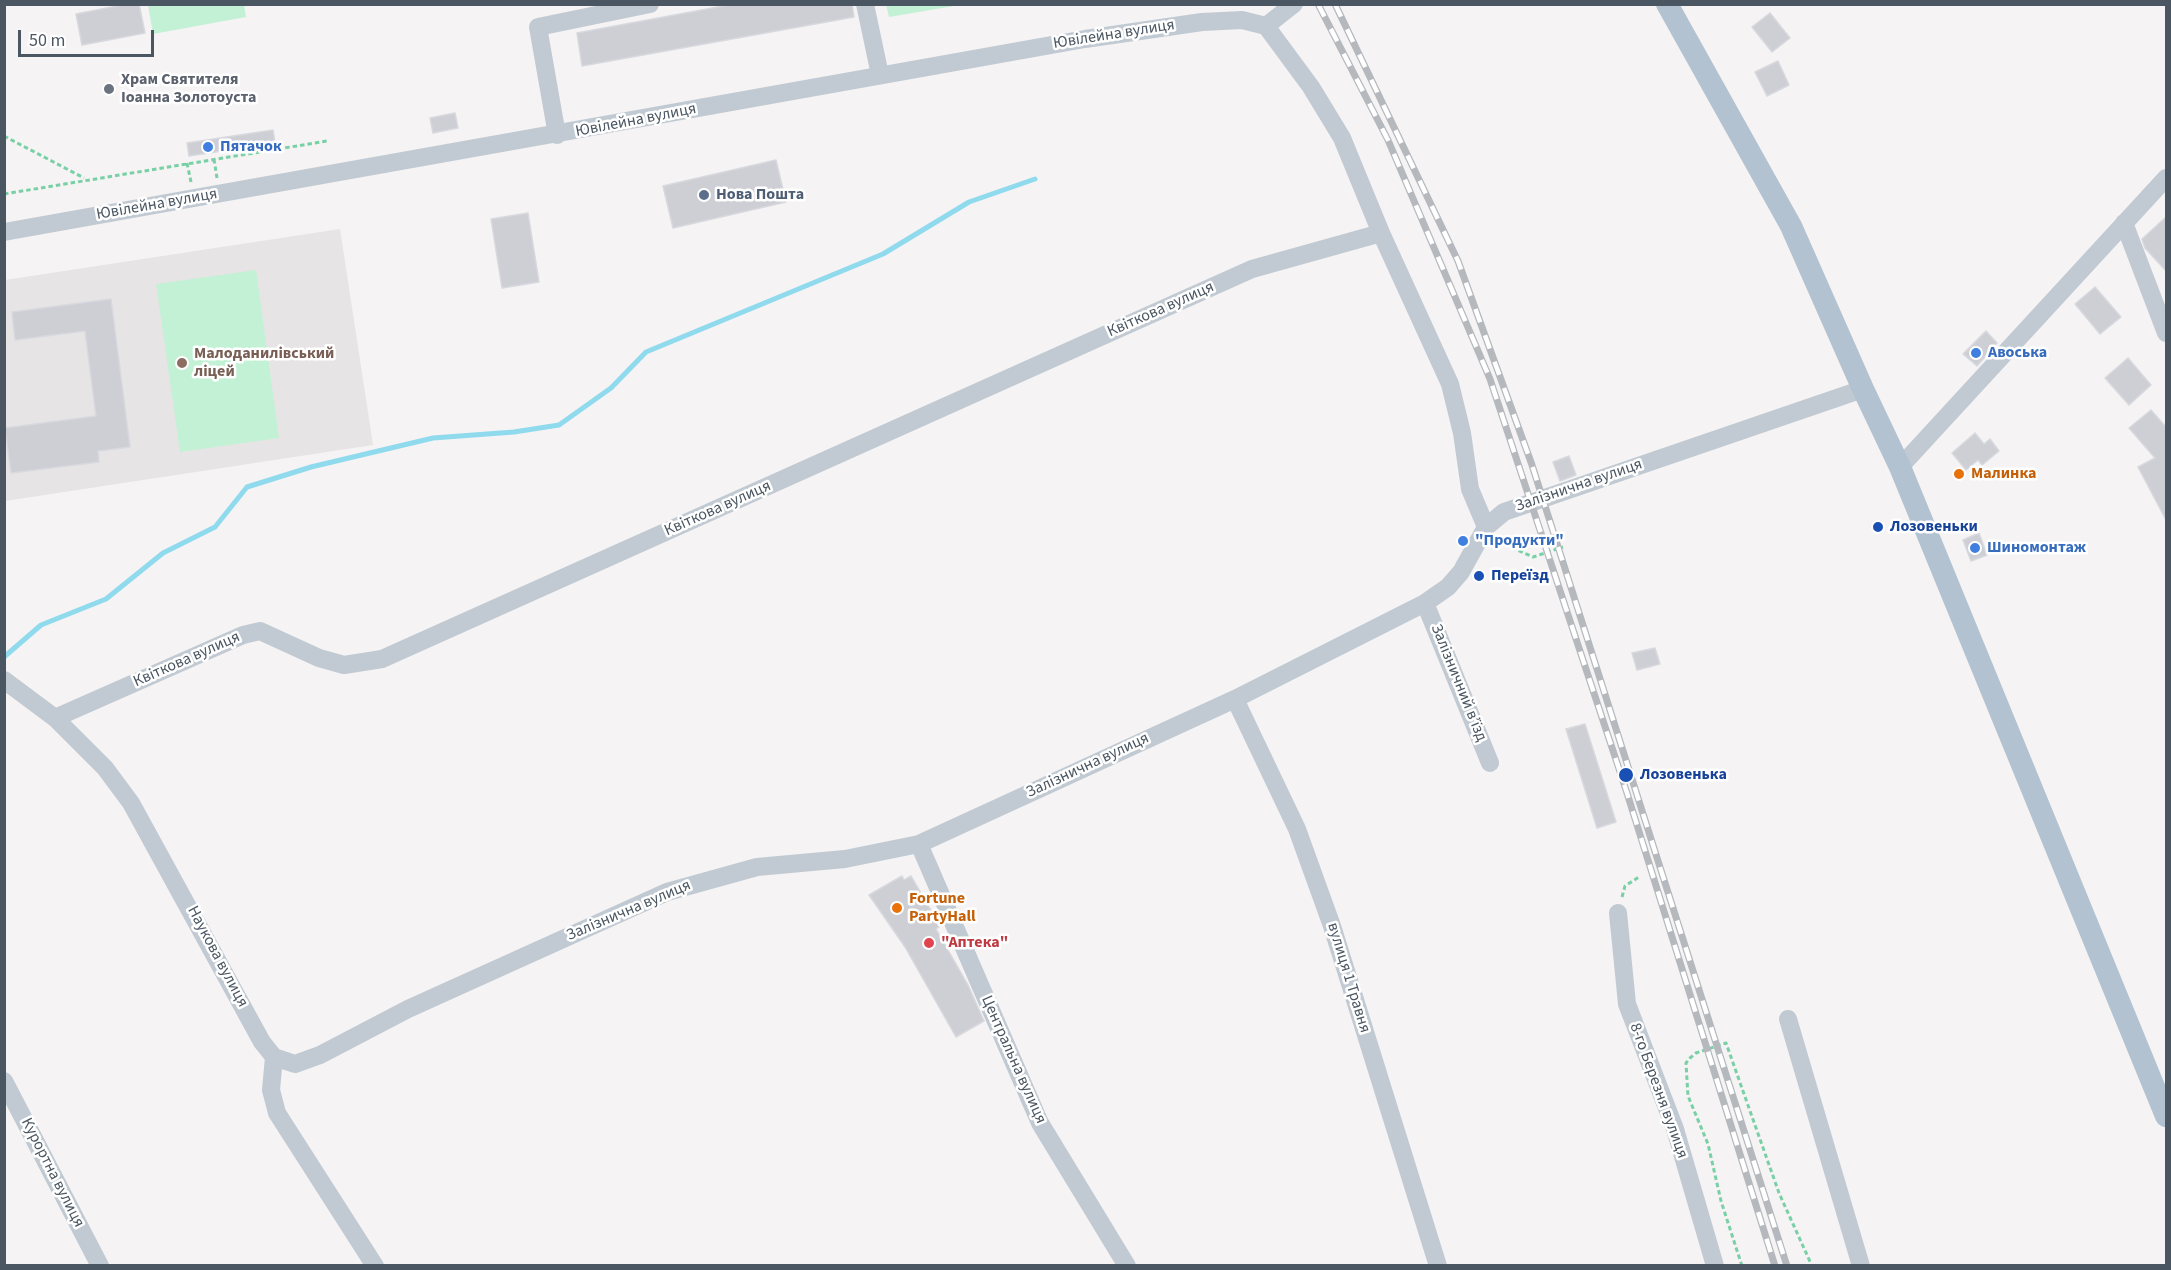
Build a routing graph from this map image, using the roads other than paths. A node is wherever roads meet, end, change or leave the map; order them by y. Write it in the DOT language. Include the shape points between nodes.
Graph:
graph roads {
  1 [pos="650,4"];
  2 [pos="865,4"];
  3 [pos="1294,4"];
  4 [pos="1667,4"];
  5 [pos="1266,26"];
  6 [pos="880,75"];
  7 [pos="557,135"];
  8 [pos="2166,178"];
  9 [pos="2124,223"];
  10 [pos="5,229"];
  11 [pos="1381,233"];
  12 [pos="2166,333"];
  13 [pos="1863,389"];
  14 [pos="1900,467"];
  15 [pos="1486,527"];
  16 [pos="1425,603"];
  17 [pos="4,680"];
  18 [pos="1235,699"];
  19 [pos="55,718"];
  20 [pos="1491,763"];
  21 [pos="919,844"];
  22 [pos="1618,913"];
  23 [pos="1788,1019"];
  24 [pos="274,1057"];
  25 [pos="4,1081"];
  26 [pos="2166,1116"];
  27 [pos="373,1265"];
  28 [pos="100,1266"];
  29 [pos="1127,1266"];
  30 [pos="1438,1266"];
  31 [pos="1716,1266"];
  32 [pos="1861,1266"];
  1 -- 7 [label="street" via="538,27"];
  2 -- 6 [label="street"];
  3 -- 5 [label="street"];
  4 -- 13 [label="main road" via="1791,226"];
  5 -- 6 [label="street, Ювілейна вулиця" via="1242,20 1202,22"];
  5 -- 11 [label="street" via="1342,138"];
  6 -- 7 [label="street, Ювілейна вулиця"];
  7 -- 10 [label="street, Ювілейна вулиця"];
  8 -- 9 [label="street"];
  9 -- 12 [label="street"];
  9 -- 14 [label="street"];
  11 -- 15 [label="street" via="1450,384 1470,489"];
  11 -- 19 [label="street, Квіткова вулиця" via="1252,269 382,659 344,665 260,631 243,634"];
  13 -- 14 [label="main road"];
  13 -- 15 [label="street, Залізнична вулиця" via="1504,512"];
  14 -- 26 [label="main road"];
  15 -- 16 [label="street, Залізнична вулиця" via="1461,572"];
  16 -- 18 [label="street, Залізнична вулиця"];
  16 -- 20 [label="street, Залізничний в’їзд"];
  17 -- 19 [label="street, Наукова вулиця"];
  18 -- 21 [label="street, Залізнична вулиця"];
  18 -- 30 [label="street, вулиця 1 Травня" via="1297,829 1317,883"];
  19 -- 24 [label="street, Наукова вулиця" via="105,768 131,803 262,1042"];
  21 -- 24 [label="street, Залізнична вулиця" via="845,859 757,867 667,892 408,1009 320,1055 295,1064"];
  21 -- 29 [label="street, Центральна вулиця" via="1040,1123"];
  22 -- 31 [label="street, 8-го Березня вулиця" via="1627,1004 1675,1129"];
  23 -- 32 [label="street"];
  24 -- 27 [label="street" via="272,1090 277,1113"];
  25 -- 28 [label="street, Курортна вулиця"];
}
